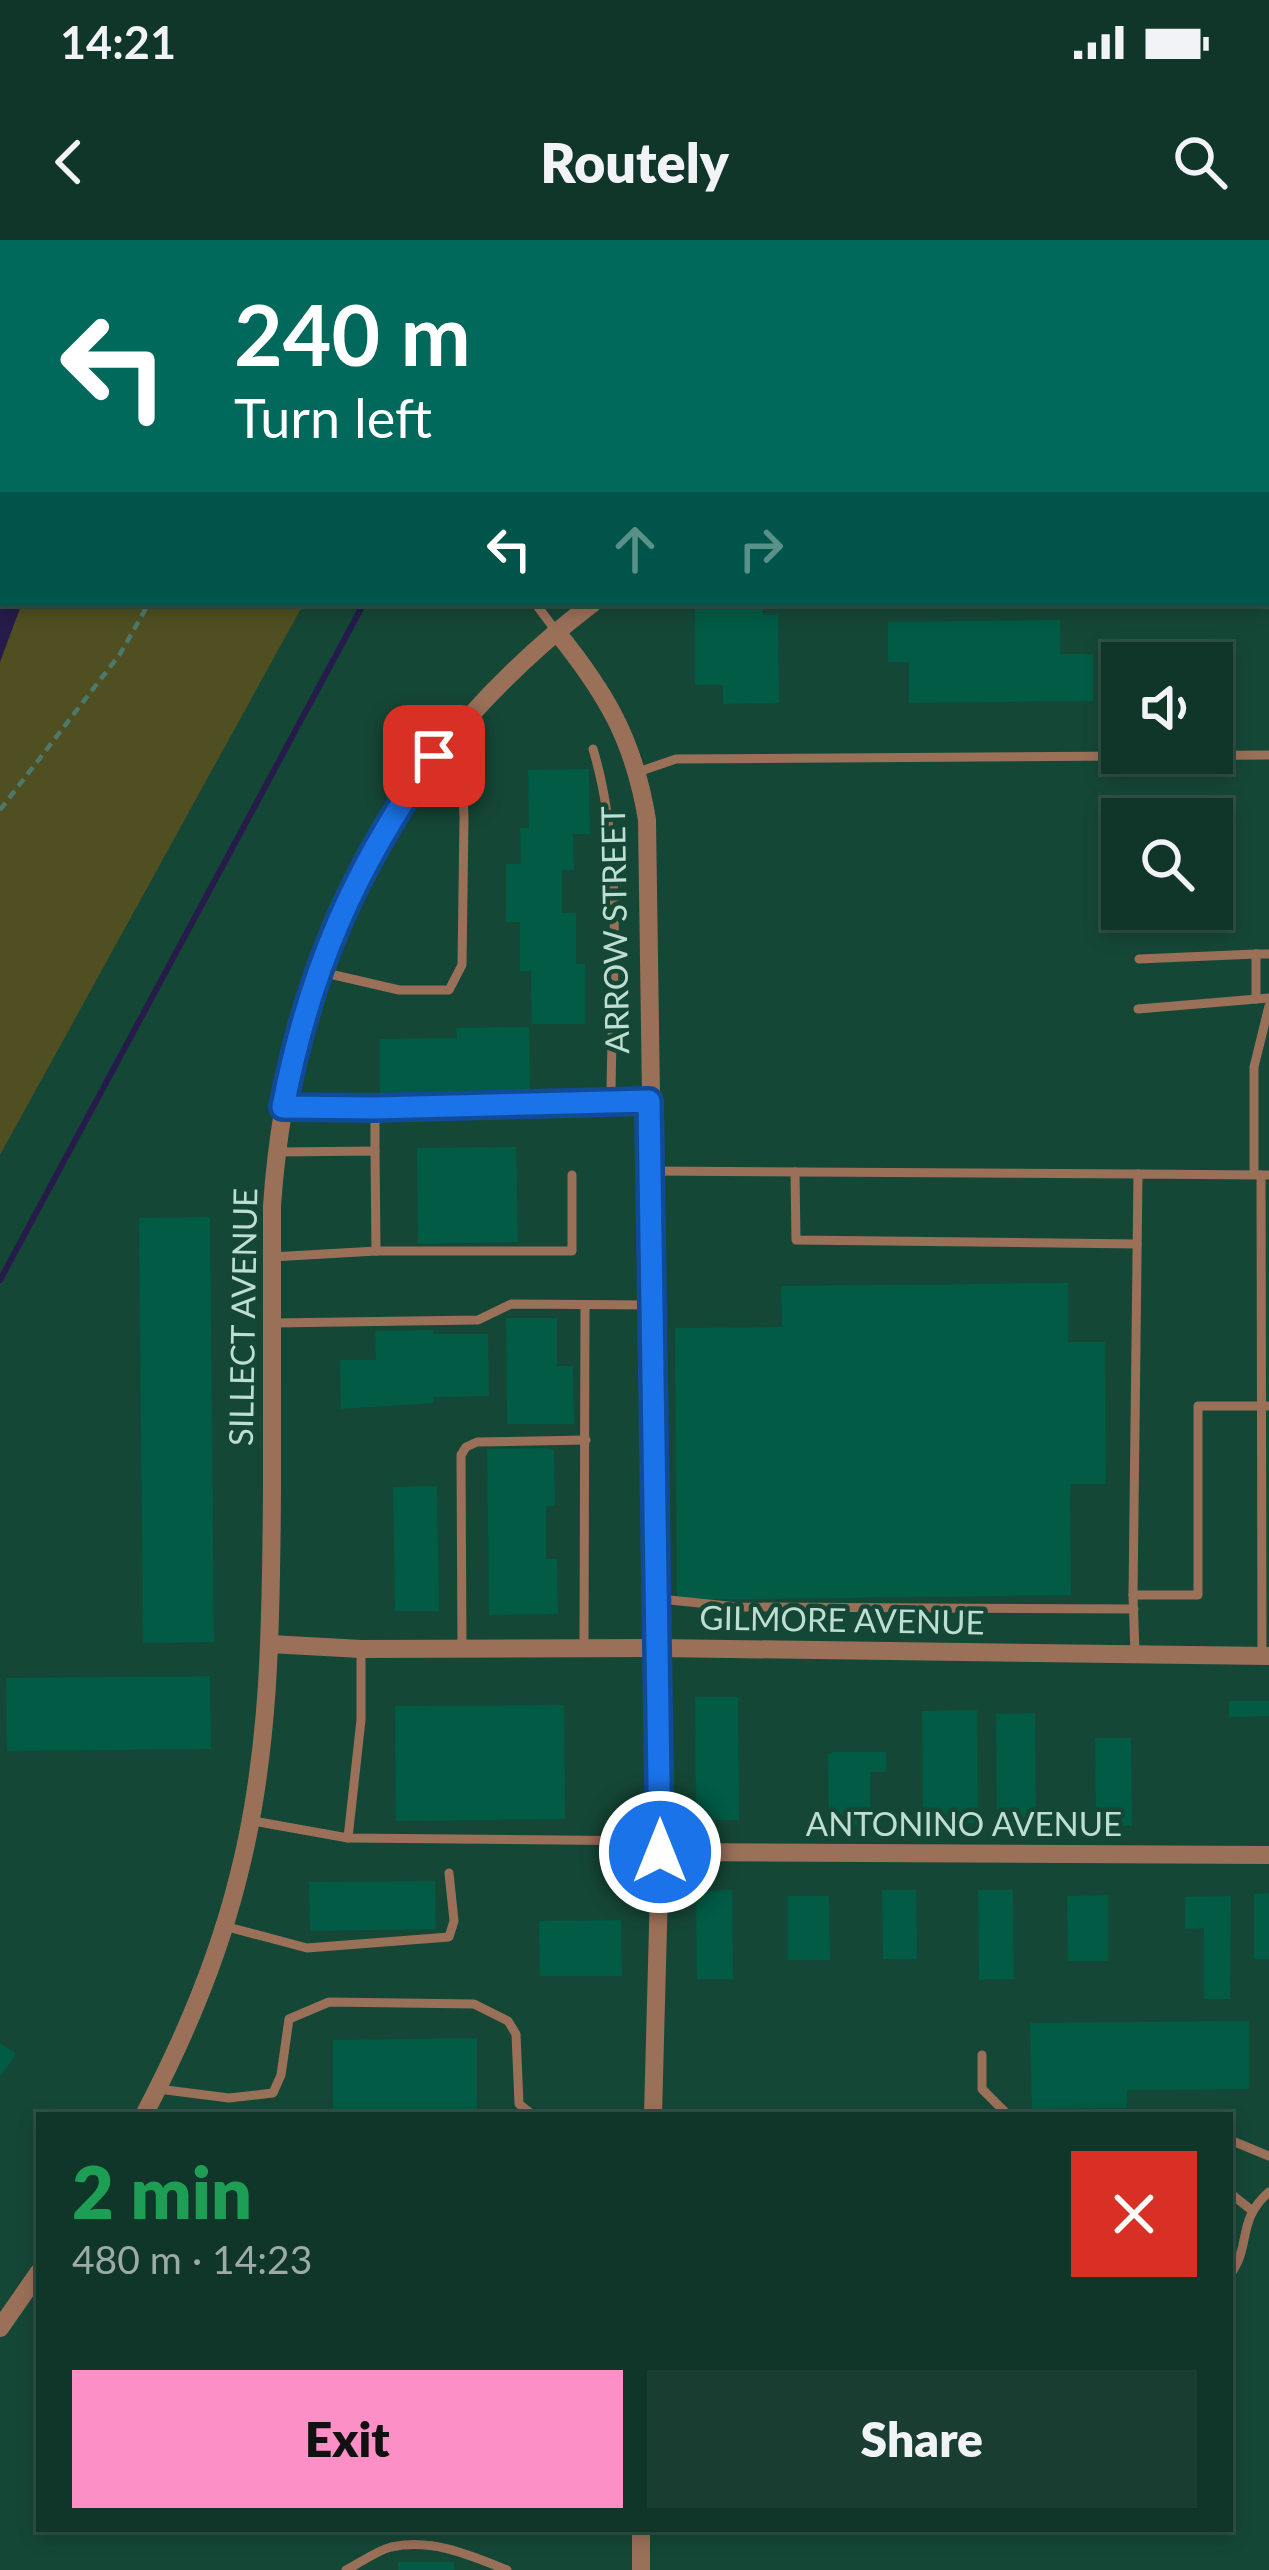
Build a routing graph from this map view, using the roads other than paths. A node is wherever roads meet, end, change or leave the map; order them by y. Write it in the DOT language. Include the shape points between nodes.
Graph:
graph roads {
  1 [pos="537,606"];
  2 [pos="589,606"];
  3 [pos="556,631"];
  4 [pos="449,739"];
  5 [pos="593,749"];
  6 [pos="1269,755"];
  7 [pos="638,772"];
  8 [pos="1256,954"];
  9 [pos="1269,954"];
  10 [pos="1138,959"];
  11 [pos="317,971"];
  12 [pos="1256,999"];
  13 [pos="1269,1002"];
  14 [pos="1138,1010"];
  15 [pos="611,1101"];
  16 [pos="649,1101"];
  17 [pos="283,1107"];
  18 [pos="375,1108"];
  19 [pos="375,1151"];
  20 [pos="276,1152"];
  21 [pos="650,1171"];
  22 [pos="795,1172"];
  23 [pos="1138,1174"];
  24 [pos="572,1175"];
  25 [pos="1261,1175"];
  26 [pos="1137,1244"];
  27 [pos="376,1251"];
  28 [pos="272,1257"];
  29 [pos="586,1304"];
  30 [pos="653,1305"];
  31 [pos="272,1323"];
  32 [pos="1265,1406"];
  33 [pos="586,1439"];
  34 [pos="1133,1595"];
  35 [pos="658,1599"];
  36 [pos="1134,1610"];
  37 [pos="270,1644"];
  38 [pos="362,1648"];
  39 [pos="659,1648"];
  40 [pos="462,1649"];
  41 [pos="584,1650"];
  42 [pos="1135,1654"];
  43 [pos="1266,1656"];
  44 [pos="250,1820"];
  45 [pos="348,1838"];
  46 [pos="660,1847"];
  47 [pos="1269,1855"];
  48 [pos="449,1873"];
  49 [pos="224,1926"];
  50 [pos="982,2056"];
  51 [pos="158,2089"];
  52 [pos="146,2112"];
  53 [pos="529,2112"];
  54 [pos="653,2112"];
  55 [pos="1005,2112"];
  56 [pos="1233,2141"];
  57 [pos="1269,2156"];
  58 [pos="1269,2192"];
  59 [pos="1233,2195"];
  60 [pos="1250,2209"];
  61 [pos="1233,2271"];
  62 [pos="36,2276"];
  63 [pos="0,2328"];
  64 [pos="641,2532"];
  65 [pos="346,2570"];
  66 [pos="507,2570"];
  67 [pos="641,2570"];
  1 -- 3 [label="lane"];
  2 -- 3 [label="street, SILLECT AVENUE"];
  3 -- 4 [label="street, SILLECT AVENUE"];
  3 -- 7 [label="street, ARROW STREET" via="614,710"];
  4 -- 11 [label="street, SILLECT AVENUE" via="374,846"];
  4 -- 11 [label="lane" via="462,774 464,817 462,965 448,990 399,990"];
  5 -- 15 [label="lane" via="610,835"];
  6 -- 7 [label="lane" via="676,759"];
  7 -- 16 [label="street, ARROW STREET" via="648,846"];
  8 -- 9 [label="lane"];
  8 -- 10 [label="lane"];
  8 -- 12 [label="lane"];
  11 -- 17 [label="street, SILLECT AVENUE"];
  12 -- 13 [label="lane"];
  12 -- 14 [label="lane"];
  13 -- 25 [label="lane" via="1254,1066"];
  15 -- 16 [label="lane"];
  15 -- 18 [label="lane"];
  16 -- 21 [label="street, ARROW STREET"];
  17 -- 18 [label="lane"];
  17 -- 20 [label="street, SILLECT AVENUE"];
  18 -- 19 [label="lane"];
  19 -- 20 [label="lane"];
  19 -- 27 [label="lane"];
  20 -- 28 [label="street, SILLECT AVENUE"];
  21 -- 22 [label="lane"];
  21 -- 30 [label="street, ARROW STREET"];
  22 -- 23 [label="lane"];
  22 -- 26 [label="lane" via="796,1240"];
  23 -- 25 [label="lane"];
  23 -- 26 [label="lane"];
  24 -- 27 [label="lane" via="572,1251"];
  25 -- 32 [label="lane"];
  26 -- 34 [label="lane"];
  27 -- 28 [label="lane"];
  28 -- 31 [label="street, SILLECT AVENUE"];
  29 -- 30 [label="lane"];
  29 -- 31 [label="lane" via="511,1304 478,1320"];
  29 -- 33 [label="lane"];
  30 -- 35 [label="street, ARROW STREET"];
  31 -- 37 [label="street, SILLECT AVENUE"];
  32 -- 34 [label="lane" via="1198,1406 1198,1595"];
  32 -- 43 [label="lane"];
  33 -- 40 [label="lane" via="477,1442 461,1455"];
  33 -- 41 [label="lane"];
  34 -- 36 [label="lane"];
  35 -- 36 [label="lane" via="738,1607"];
  35 -- 39 [label="street, ARROW STREET"];
  36 -- 42 [label="lane"];
  37 -- 38 [label="street, GILMORE AVENUE"];
  37 -- 44 [label="street, SILLECT AVENUE"];
  38 -- 40 [label="street, GILMORE AVENUE"];
  38 -- 45 [label="lane"];
  39 -- 41 [label="street, GILMORE AVENUE"];
  39 -- 42 [label="street, GILMORE AVENUE"];
  39 -- 46 [label="street, ARROW STREET"];
  40 -- 41 [label="street, GILMORE AVENUE"];
  42 -- 43 [label="street, GILMORE AVENUE"];
  44 -- 45 [label="lane"];
  44 -- 49 [label="street, SILLECT AVENUE"];
  45 -- 46 [label="lane"];
  46 -- 47 [label="street, ANTONINO AVENUE"];
  46 -- 54 [label="street, ARROW STREET"];
  48 -- 49 [label="lane" via="448,1937 307,1948"];
  49 -- 51 [label="street, SILLECT AVENUE"];
  50 -- 55 [label="lane" via="982,2089"];
  51 -- 52 [label="street, SILLECT AVENUE"];
  51 -- 53 [label="lane" via="229,2098 273,2093 289,2020 329,2002 474,2004 508,2020 517,2034 519,2104"];
  56 -- 57 [label="lane"];
  58 -- 60 [label="lane"];
  59 -- 60 [label="lane"];
  60 -- 61 [label="lane"];
  62 -- 63 [label="street"];
  64 -- 67 [label="street"];
  65 -- 66 [label="lane" via="389,2547 433,2546"];
}
